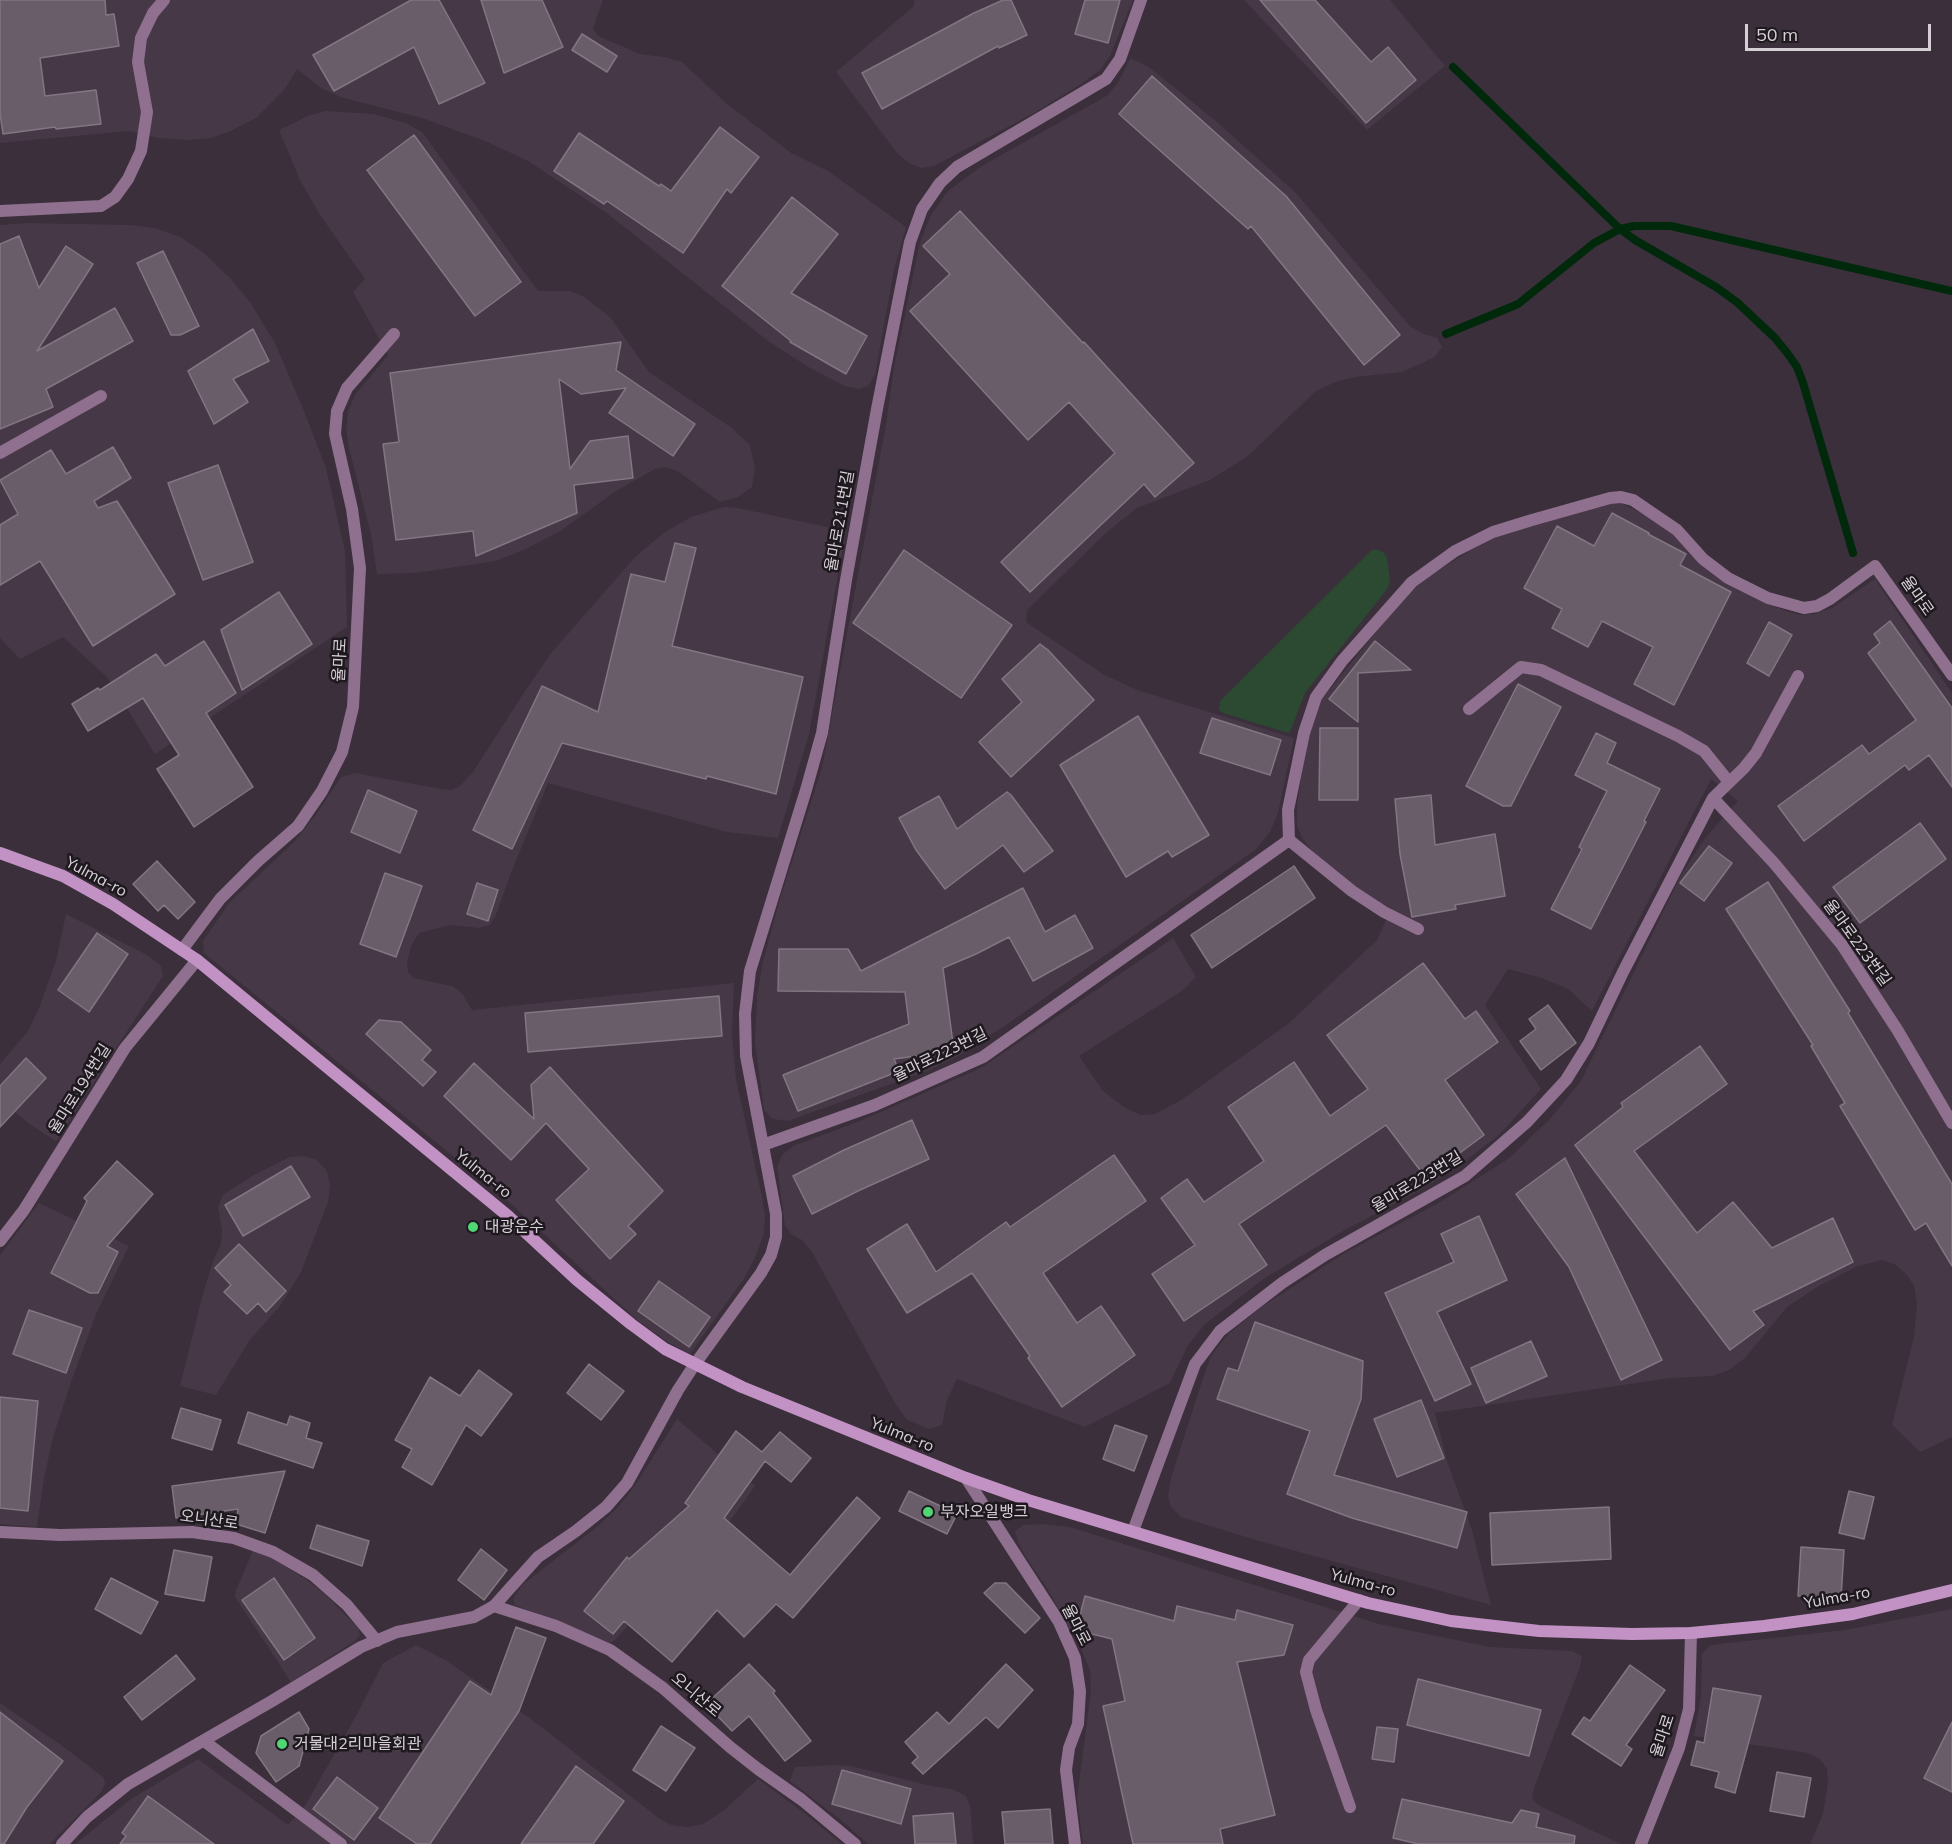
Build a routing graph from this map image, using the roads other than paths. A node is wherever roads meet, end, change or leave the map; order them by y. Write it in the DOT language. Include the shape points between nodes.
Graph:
graph roads {
  1 [pos="164,0"];
  2 [pos="1141,0"];
  3 [pos="0,211"];
  4 [pos="394,334"];
  5 [pos="101,396"];
  6 [pos="0,453"];
  7 [pos="1952,675"];
  8 [pos="1798,676"];
  9 [pos="1469,709"];
  10 [pos="1729,782"];
  11 [pos="1713,798"];
  12 [pos="1289,840"];
  13 [pos="0,853"];
  14 [pos="1418,929"];
  15 [pos="182,950"];
  16 [pos="197,960"];
  17 [pos="1952,1123"];
  18 [pos="763,1145"];
  19 [pos="0,1242"];
  20 [pos="695,1364"];
  21 [pos="966,1478"];
  22 [pos="0,1532"];
  23 [pos="1133,1532"];
  24 [pos="1952,1590"];
  25 [pos="1359,1600"];
  26 [pos="494,1606"];
  27 [pos="1691,1633"];
  28 [pos="377,1641"];
  29 [pos="204,1741"];
  30 [pos="1350,1807"];
  31 [pos="62,1844"];
  32 [pos="341,1844"];
  33 [pos="855,1844"];
  34 [pos="1075,1844"];
  35 [pos="1641,1844"];
  1 -- 3 [label="street" via="141,38 138,62 147,112 141,151 115,197 100,206"];
  2 -- 18 [label="street, 율마로211번길" via="1120,59 1106,79 957,167 922,209 910,242 822,733 750,971 746,1056"];
  4 -- 15 [label="street, 율마로" via="347,388 337,411 334,434 352,509 360,568 353,707 342,752 298,826 220,899"];
  5 -- 6 [label="street"];
  7 -- 12 [label="street, 율마로" via="1875,566 1830,599 1804,608 1768,598 1728,578 1703,559 1677,530 1650,511 1633,500 1610,498 1492,532 1455,551 1412,582 1316,696 1288,810"];
  8 -- 10 [label="street, 율마로223번길" via="1756,753"];
  9 -- 10 [label="street" via="1521,667 1541,670 1704,751"];
  10 -- 11 [label="street, 율마로223번길"];
  11 -- 17 [label="street, 율마로223번길" via="1842,945"];
  11 -- 23 [label="street, 율마로223번길" via="1589,1043 1566,1080 1527,1122 1465,1176 1325,1255 1220,1331 1195,1364"];
  12 -- 14 [label="street" via="1352,891"];
  12 -- 18 [label="street, 율마로223번길" via="983,1057 875,1105"];
  13 -- 15 [label="street, Yulma-ro" via="63,876"];
  15 -- 16 [label="street, Yulma-ro"];
  16 -- 19 [label="street, 율마로194번길" via="125,1048"];
  16 -- 20 [label="street, Yulma-ro" via="508,1216 622,1317 665,1349"];
  18 -- 20 [label="street, 율마로211번길" via="776,1214 771,1255"];
  20 -- 21 [label="street, Yulma-ro"];
  20 -- 26 [label="street" via="627,1483 576,1532 538,1557"];
  21 -- 23 [label="street, Yulma-ro"];
  21 -- 34 [label="street, 율마로" via="1059,1622 1075,1658 1080,1691 1078,1724 1066,1770"];
  22 -- 28 [label="street, 오니산로" via="192,1532 234,1538 273,1552 313,1575 348,1605"];
  23 -- 25 [label="street, Yulma-ro"];
  24 -- 27 [label="street, Yulma-ro" via="1853,1614"];
  25 -- 27 [label="street, Yulma-ro" via="1451,1620 1539,1631"];
  25 -- 30 [label="street" via="1309,1660 1306,1672"];
  26 -- 28 [label="street" via="474,1617 397,1632"];
  26 -- 33 [label="street, 오니산로" via="556,1626 610,1650 663,1688 739,1754"];
  27 -- 35 [label="street, 율마로" via="1689,1709 1679,1748"];
  28 -- 29 [label="street"];
  29 -- 31 [label="street" via="128,1784 87,1817"];
  29 -- 32 [label="street"];
}
